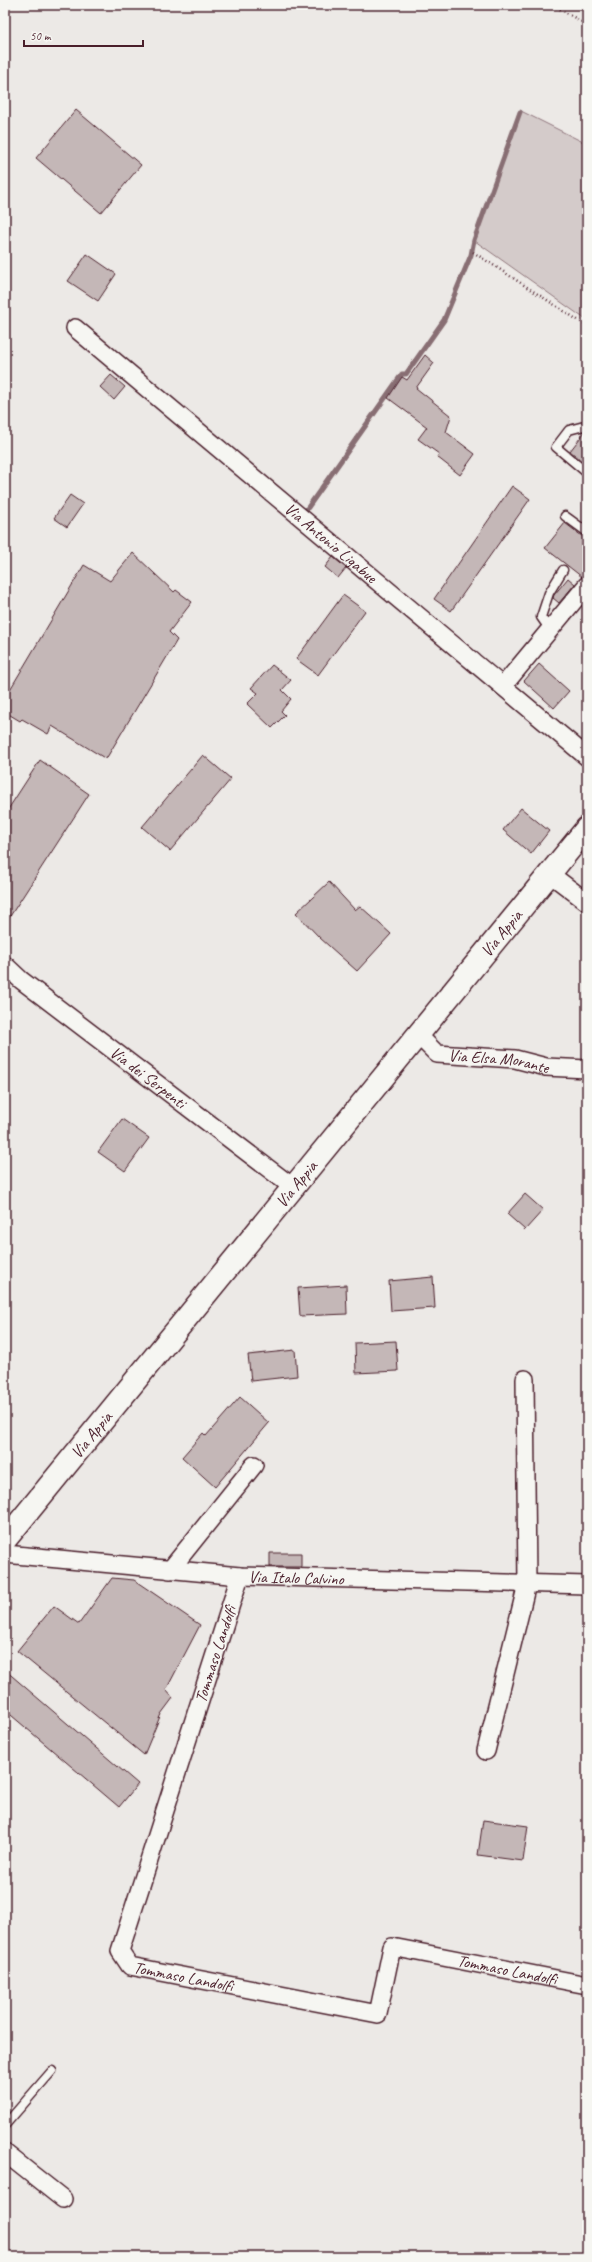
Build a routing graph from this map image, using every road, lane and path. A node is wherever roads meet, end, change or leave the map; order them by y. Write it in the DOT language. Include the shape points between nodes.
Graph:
graph roads {
  1 [pos="552,5"];
  2 [pos="587,25"];
  3 [pos="473,252"];
  4 [pos="587,326"];
  5 [pos="75,328"];
  6 [pos="587,428"];
  7 [pos="587,473"];
  8 [pos="565,516"];
  9 [pos="587,532"];
  10 [pos="563,570"];
  11 [pos="587,585"];
  12 [pos="550,630"];
  13 [pos="503,686"];
  14 [pos="587,757"];
  15 [pos="587,828"];
  16 [pos="550,874"];
  17 [pos="587,902"];
  18 [pos="5,965"];
  19 [pos="418,1035"];
  20 [pos="587,1069"];
  21 [pos="294,1188"];
  22 [pos="524,1379"];
  23 [pos="254,1465"];
  24 [pos="5,1540"];
  25 [pos="5,1554"];
  26 [pos="170,1570"];
  27 [pos="240,1576"];
  28 [pos="527,1584"];
  29 [pos="587,1585"];
  30 [pos="486,1751"];
  31 [pos="587,1985"];
  32 [pos="52,2071"];
  33 [pos="5,2125"];
  34 [pos="5,2153"];
  35 [pos="62,2199"];
  1 -- 2 [label="path"];
  3 -- 4 [label="path"];
  5 -- 13 [label="street, Via Antonio Ligabue"];
  6 -- 7 [label="lane" via="584,426 569,430 556,447"];
  8 -- 9 [label="lane"];
  10 -- 12 [label="lane" via="549,593 541,617"];
  11 -- 12 [label="street"];
  12 -- 13 [label="street"];
  13 -- 14 [label="street, Via Antonio Ligabue"];
  15 -- 16 [label="main road, Via Appia"];
  16 -- 17 [label="street"];
  16 -- 19 [label="main road, Via Appia"];
  18 -- 21 [label="street, Via dei Serpenti" via="21,980"];
  19 -- 20 [label="street, Via Elsa Morante" via="437,1054 515,1059 546,1067"];
  19 -- 21 [label="main road, Via Appia"];
  21 -- 24 [label="main road, Via Appia"];
  22 -- 28 [label="street"];
  23 -- 26 [label="street"];
  25 -- 26 [label="street, Via Italo Calvino"];
  26 -- 27 [label="street, Via Italo Calvino"];
  27 -- 28 [label="street, Via Italo Calvino"];
  27 -- 31 [label="street, Tommaso Landolfi" via="120,1951 130,1966 378,2014 392,1947"];
  28 -- 29 [label="street, Via Italo Calvino"];
  28 -- 30 [label="street"];
  32 -- 33 [label="lane"];
  34 -- 35 [label="street"];
}
